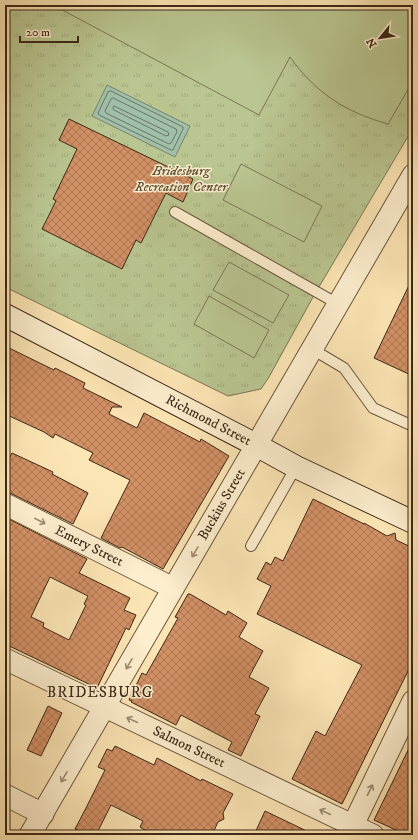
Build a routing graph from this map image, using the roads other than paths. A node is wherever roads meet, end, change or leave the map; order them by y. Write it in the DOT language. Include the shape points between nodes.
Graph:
graph roads {
  1 [pos="413,175"];
  2 [pos="175,212"];
  3 [pos="338,304"];
  4 [pos="5,315"];
  5 [pos="312,350"];
  6 [pos="413,426"];
  7 [pos="256,445"];
  8 [pos="296,468"];
  9 [pos="5,504"];
  10 [pos="413,522"];
  11 [pos="251,546"];
  12 [pos="174,588"];
  13 [pos="5,659"];
  14 [pos="413,701"];
  15 [pos="104,707"];
  16 [pos="5,796"];
  17 [pos="43,814"];
  18 [pos="353,825"];
  19 [pos="30,835"];
  20 [pos="373,835"];
  1 -- 3 [label="street, Buckius Street"];
  2 -- 3 [label="lane"];
  3 -- 5 [label="street, Buckius Street"];
  4 -- 7 [label="main road, Richmond Street"];
  5 -- 6 [label="lane" via="344,368 373,408"];
  5 -- 7 [label="street, Buckius Street"];
  7 -- 8 [label="main road, Richmond Street"];
  7 -- 12 [label="street, Buckius Street, one-way"];
  8 -- 10 [label="main road, Richmond Street"];
  8 -- 11 [label="lane"];
  9 -- 12 [label="street, Emery Street, one-way"];
  12 -- 15 [label="street, Buckius Street, one-way"];
  13 -- 15 [label="street, Salmon Street"];
  18 -- 14 [label="street, one-way"];
  15 -- 17 [label="street, Buckius Street, one-way"];
  18 -- 15 [label="street, Salmon Street, one-way"];
  16 -- 17 [label="street"];
  17 -- 19 [label="street, Buckius Street"];
  18 -- 20 [label="street, Salmon Street"];
}
